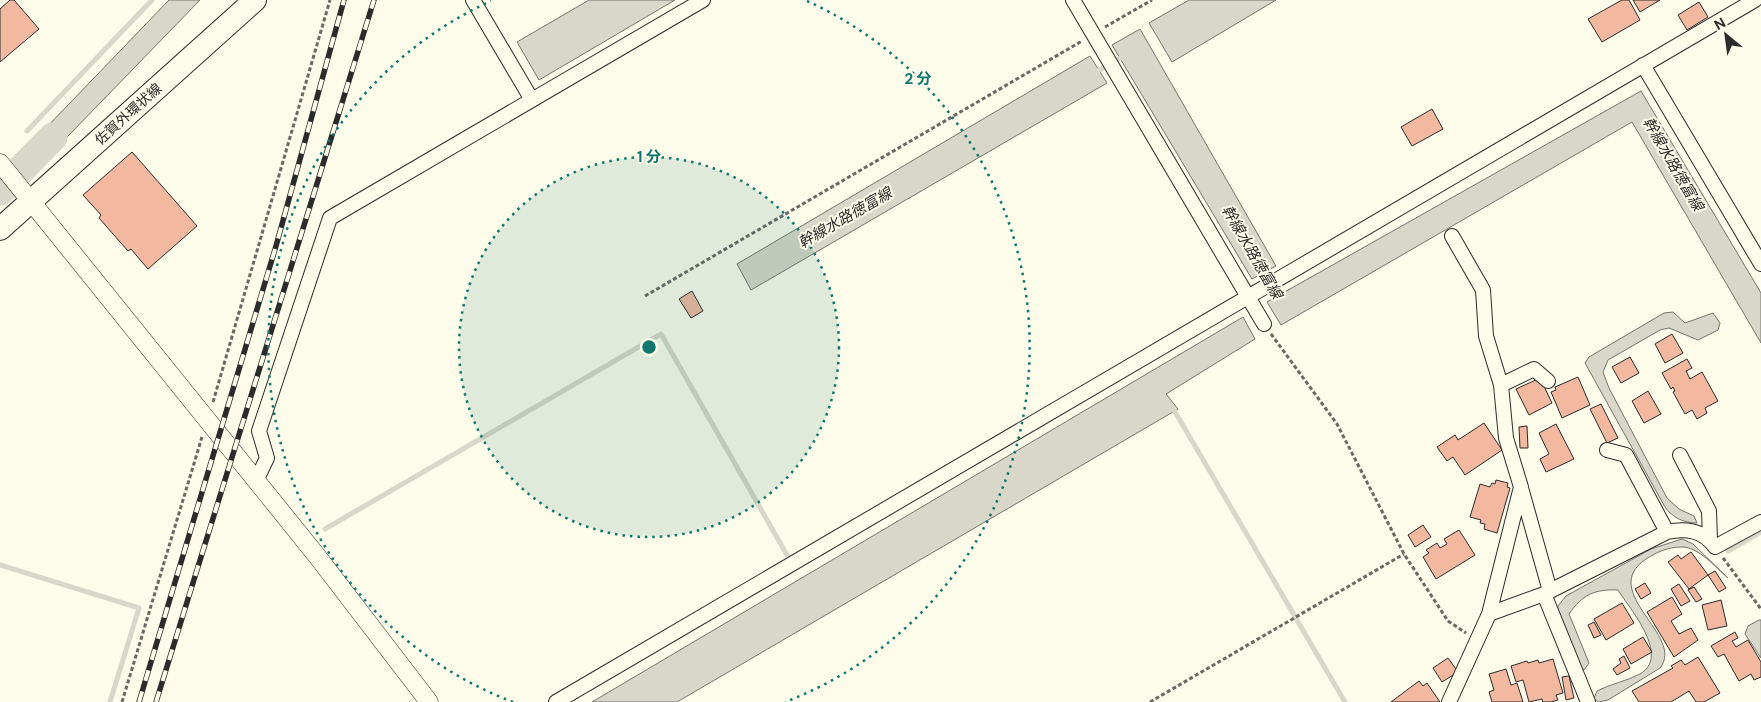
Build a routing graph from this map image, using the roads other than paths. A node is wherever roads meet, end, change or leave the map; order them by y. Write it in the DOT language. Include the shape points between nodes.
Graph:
graph roads {
  1 [pos="473,0"];
  2 [pos="703,0"];
  3 [pos="1073,0"];
  4 [pos="1755,0"];
  5 [pos="250,5"];
  6 [pos="1644,65"];
  7 [pos="532,100"];
  8 [pos="1,166"];
  9 [pos="25,195"];
  10 [pos="0,229"];
  11 [pos="1452,236"];
  12 [pos="1761,264"];
  13 [pos="1247,296"];
  14 [pos="1264,324"];
  15 [pos="1548,381"];
  16 [pos="1501,385"];
  17 [pos="1607,450"];
  18 [pos="1680,455"];
  19 [pos="256,480"];
  20 [pos="1521,487"];
  21 [pos="1761,522"];
  22 [pos="1667,532"];
  23 [pos="1713,544"];
  24 [pos="1547,592"];
  25 [pos="1489,614"];
  26 [pos="429,702"];
  27 [pos="556,702"];
  28 [pos="1449,702"];
  29 [pos="1588,702"];
  1 -- 7 [label="street"];
  2 -- 7 [label="street"];
  3 -- 13 [label="street"];
  4 -- 6 [label="street"];
  5 -- 9 [label="main road, 佐賀外環状線"];
  6 -- 12 [label="street"];
  6 -- 13 [label="street"];
  7 -- 19 [label="street" via="330,218 259,431 267,458"];
  8 -- 9 [label="street"];
  9 -- 10 [label="main road, 佐賀外環状線"];
  9 -- 19 [label="street"];
  11 -- 16 [label="street" via="1483,290 1486,336"];
  13 -- 14 [label="street"];
  13 -- 27 [label="street"];
  15 -- 16 [label="street" via="1534,369"];
  16 -- 20 [label="street" via="1506,438"];
  17 -- 22 [label="street" via="1626,455"];
  18 -- 23 [label="street" via="1709,511"];
  19 -- 26 [label="street"];
  20 -- 24 [label="street"];
  20 -- 25 [label="street"];
  21 -- 23 [label="street"];
  22 -- 23 [label="street" via="1686,528"];
  22 -- 24 [label="street"];
  24 -- 25 [label="street"];
  24 -- 29 [label="street"];
  25 -- 28 [label="street"];
}
